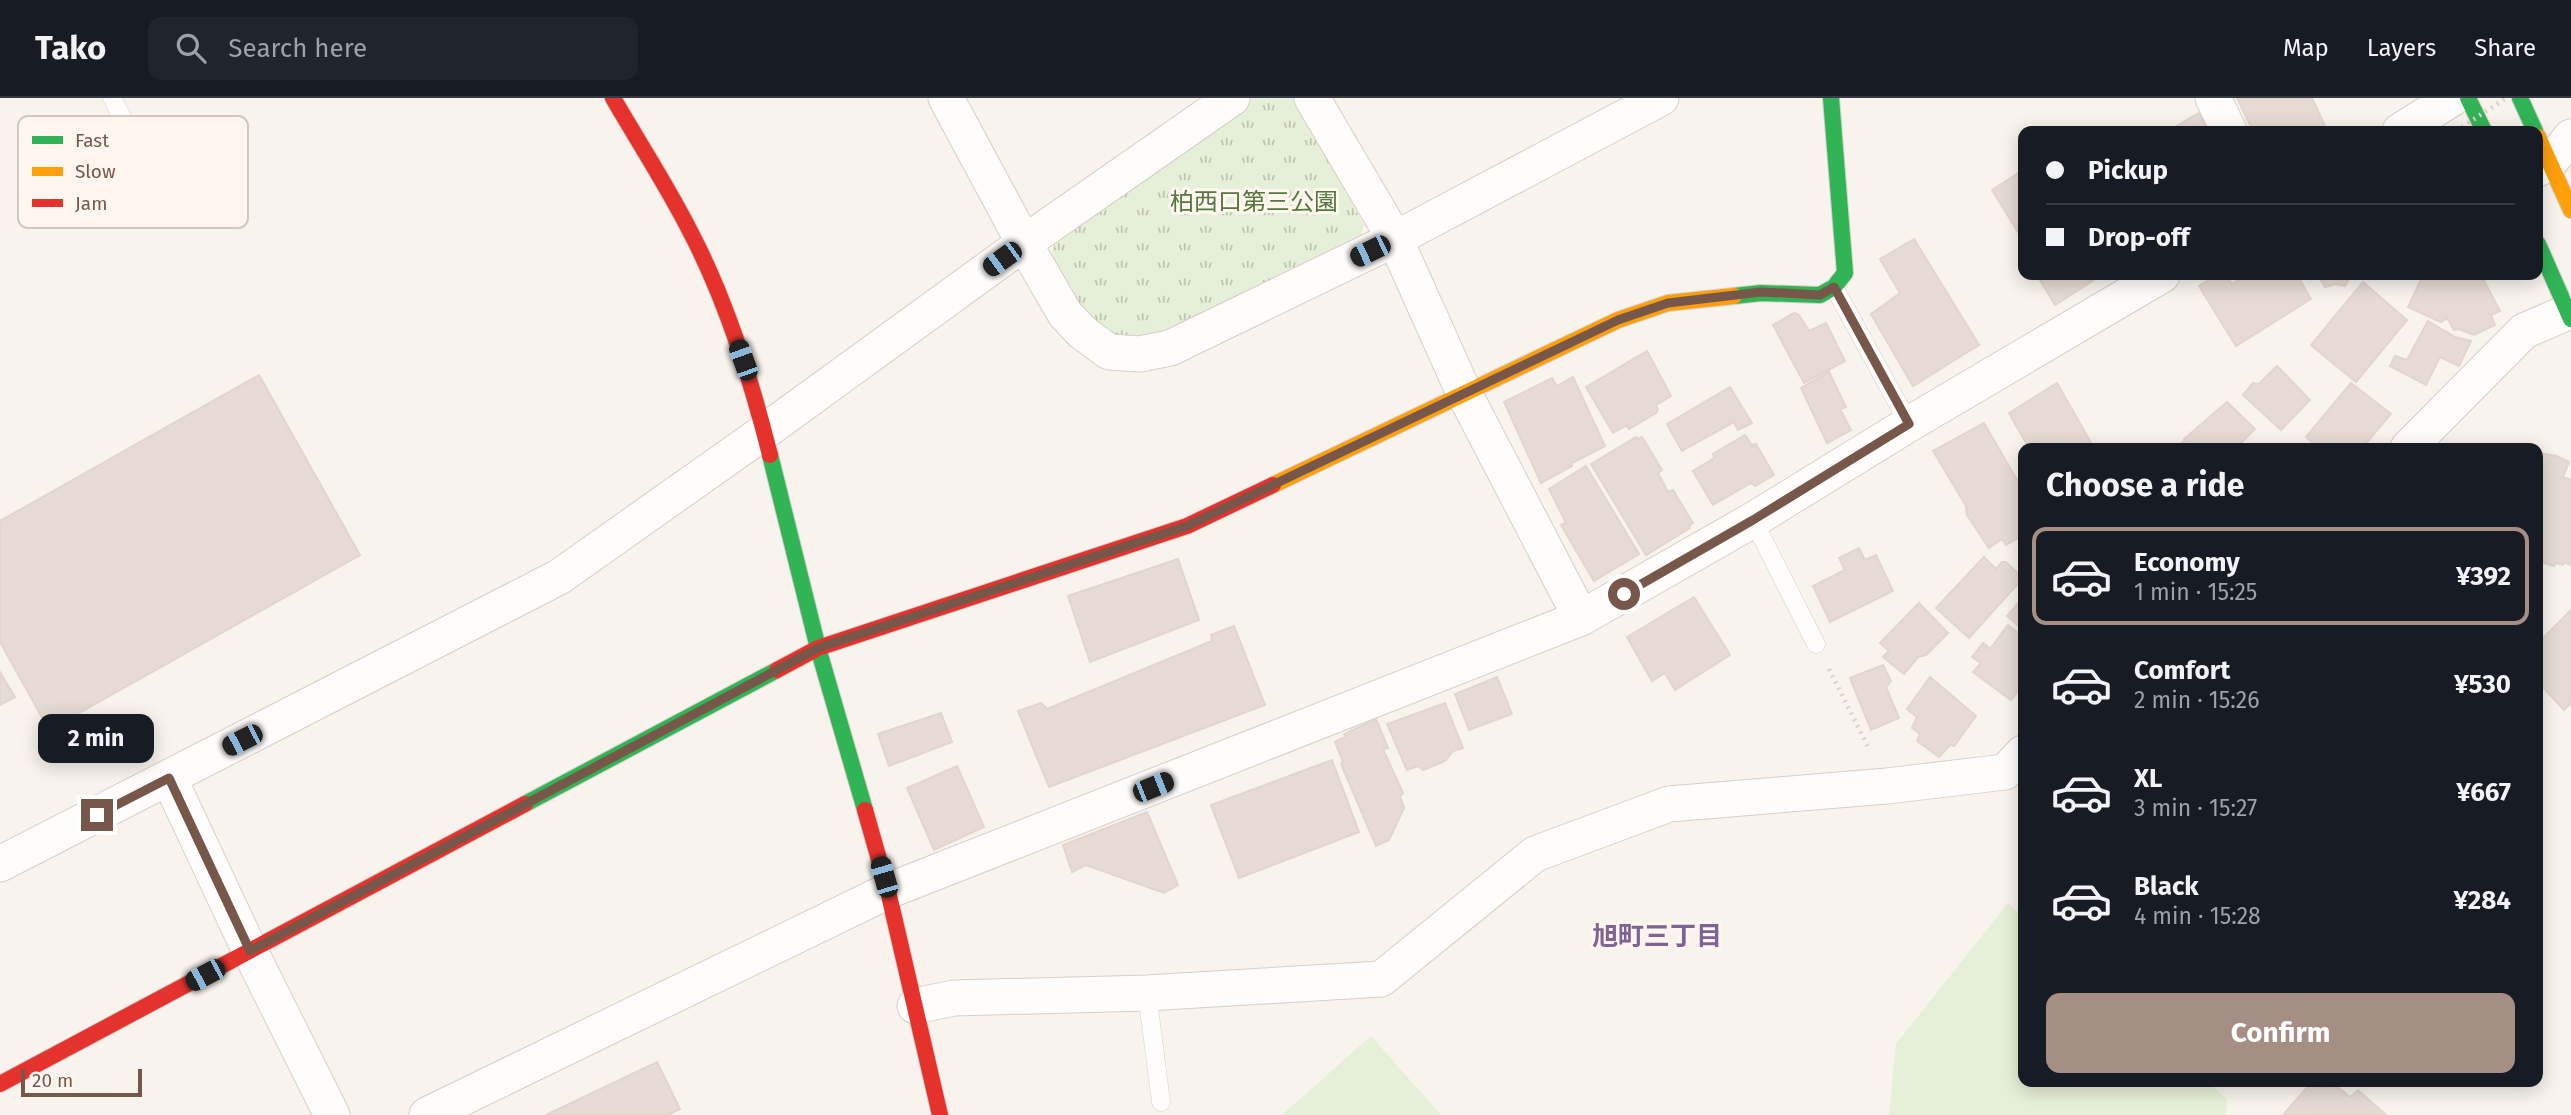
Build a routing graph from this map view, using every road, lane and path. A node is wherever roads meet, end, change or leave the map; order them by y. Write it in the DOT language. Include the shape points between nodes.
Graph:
graph roads {
  1 [pos="112,98"];
  2 [pos="613,98"];
  3 [pos="946,98"];
  4 [pos="1232,98"];
  5 [pos="1312,98"];
  6 [pos="1661,98"];
  7 [pos="1831,98"];
  8 [pos="2213,98"];
  9 [pos="2453,98"];
  10 [pos="2468,98"];
  11 [pos="2505,98"];
  12 [pos="2520,98"];
  13 [pos="121,116"];
  14 [pos="2227,126"];
  15 [pos="2408,126"];
  16 [pos="2463,126"];
  17 [pos="2482,126"];
  18 [pos="2533,126"];
  19 [pos="2549,152"];
  20 [pos="2571,210"];
  21 [pos="1395,239"];
  22 [pos="1024,243"];
  23 [pos="2543,255"];
  24 [pos="2154,280"];
  25 [pos="1834,287"];
  26 [pos="2570,316"];
  27 [pos="1465,395"];
  28 [pos="1909,424"];
  29 [pos="764,432"];
  30 [pos="2413,443"];
  31 [pos="1753,520"];
  32 [pos="1581,618"];
  33 [pos="1816,643"];
  34 [pos="818,648"];
  35 [pos="2018,759"];
  36 [pos="169,778"];
  37 [pos="1887,786"];
  38 [pos="0,864"];
  39 [pos="888,891"];
  40 [pos="250,951"];
  41 [pos="1147,993"];
  42 [pos="915,1006"];
  43 [pos="0,1084"];
  44 [pos="1161,1102"];
  45 [pos="332,1115"];
  46 [pos="427,1115"];
  47 [pos="940,1115"];
  1 -- 13 [label="lane"];
  2 -- 29 [label="main road" via="691,232 717,288"];
  3 -- 22 [label="street"];
  4 -- 22 [label="street"];
  5 -- 21 [label="street"];
  6 -- 21 [label="street"];
  7 -- 25 [label="main road" via="1845,273"];
  8 -- 14 [label="street"];
  9 -- 15 [label="street"];
  10 -- 17 [label="main road"];
  11 -- 16 [label="path, bridge"];
  12 -- 18 [label="main road"];
  19 -- 20 [label="main road"];
  21 -- 22 [label="street" via="1170,348 1140,354 1109,352 1082,332 1065,313"];
  21 -- 27 [label="street"];
  22 -- 29 [label="street"];
  23 -- 26 [label="main road"];
  24 -- 28 [label="street"];
  25 -- 27 [label="main road" via="1820,295 1761,292 1668,303 1618,320"];
  25 -- 28 [label="lane"];
  26 -- 30 [label="street" via="2524,331"];
  27 -- 32 [label="street"];
  27 -- 34 [label="main road" via="1187,526"];
  28 -- 31 [label="street"];
  29 -- 34 [label="main road"];
  29 -- 36 [label="street" via="559,577"];
  31 -- 32 [label="street"];
  31 -- 33 [label="lane"];
  32 -- 39 [label="street"];
  33 -- 37 [label="path"];
  34 -- 39 [label="main road"];
  34 -- 40 [label="main road"];
  35 -- 37 [label="street" via="2006,772"];
  36 -- 38 [label="street"];
  36 -- 40 [label="street"];
  37 -- 41 [label="street" via="1669,804 1547,850 1381,979"];
  39 -- 42 [label="main road"];
  39 -- 46 [label="street"];
  40 -- 43 [label="main road"];
  40 -- 45 [label="street"];
  41 -- 42 [label="street" via="954,998"];
  41 -- 44 [label="lane"];
  42 -- 47 [label="main road"];
}
